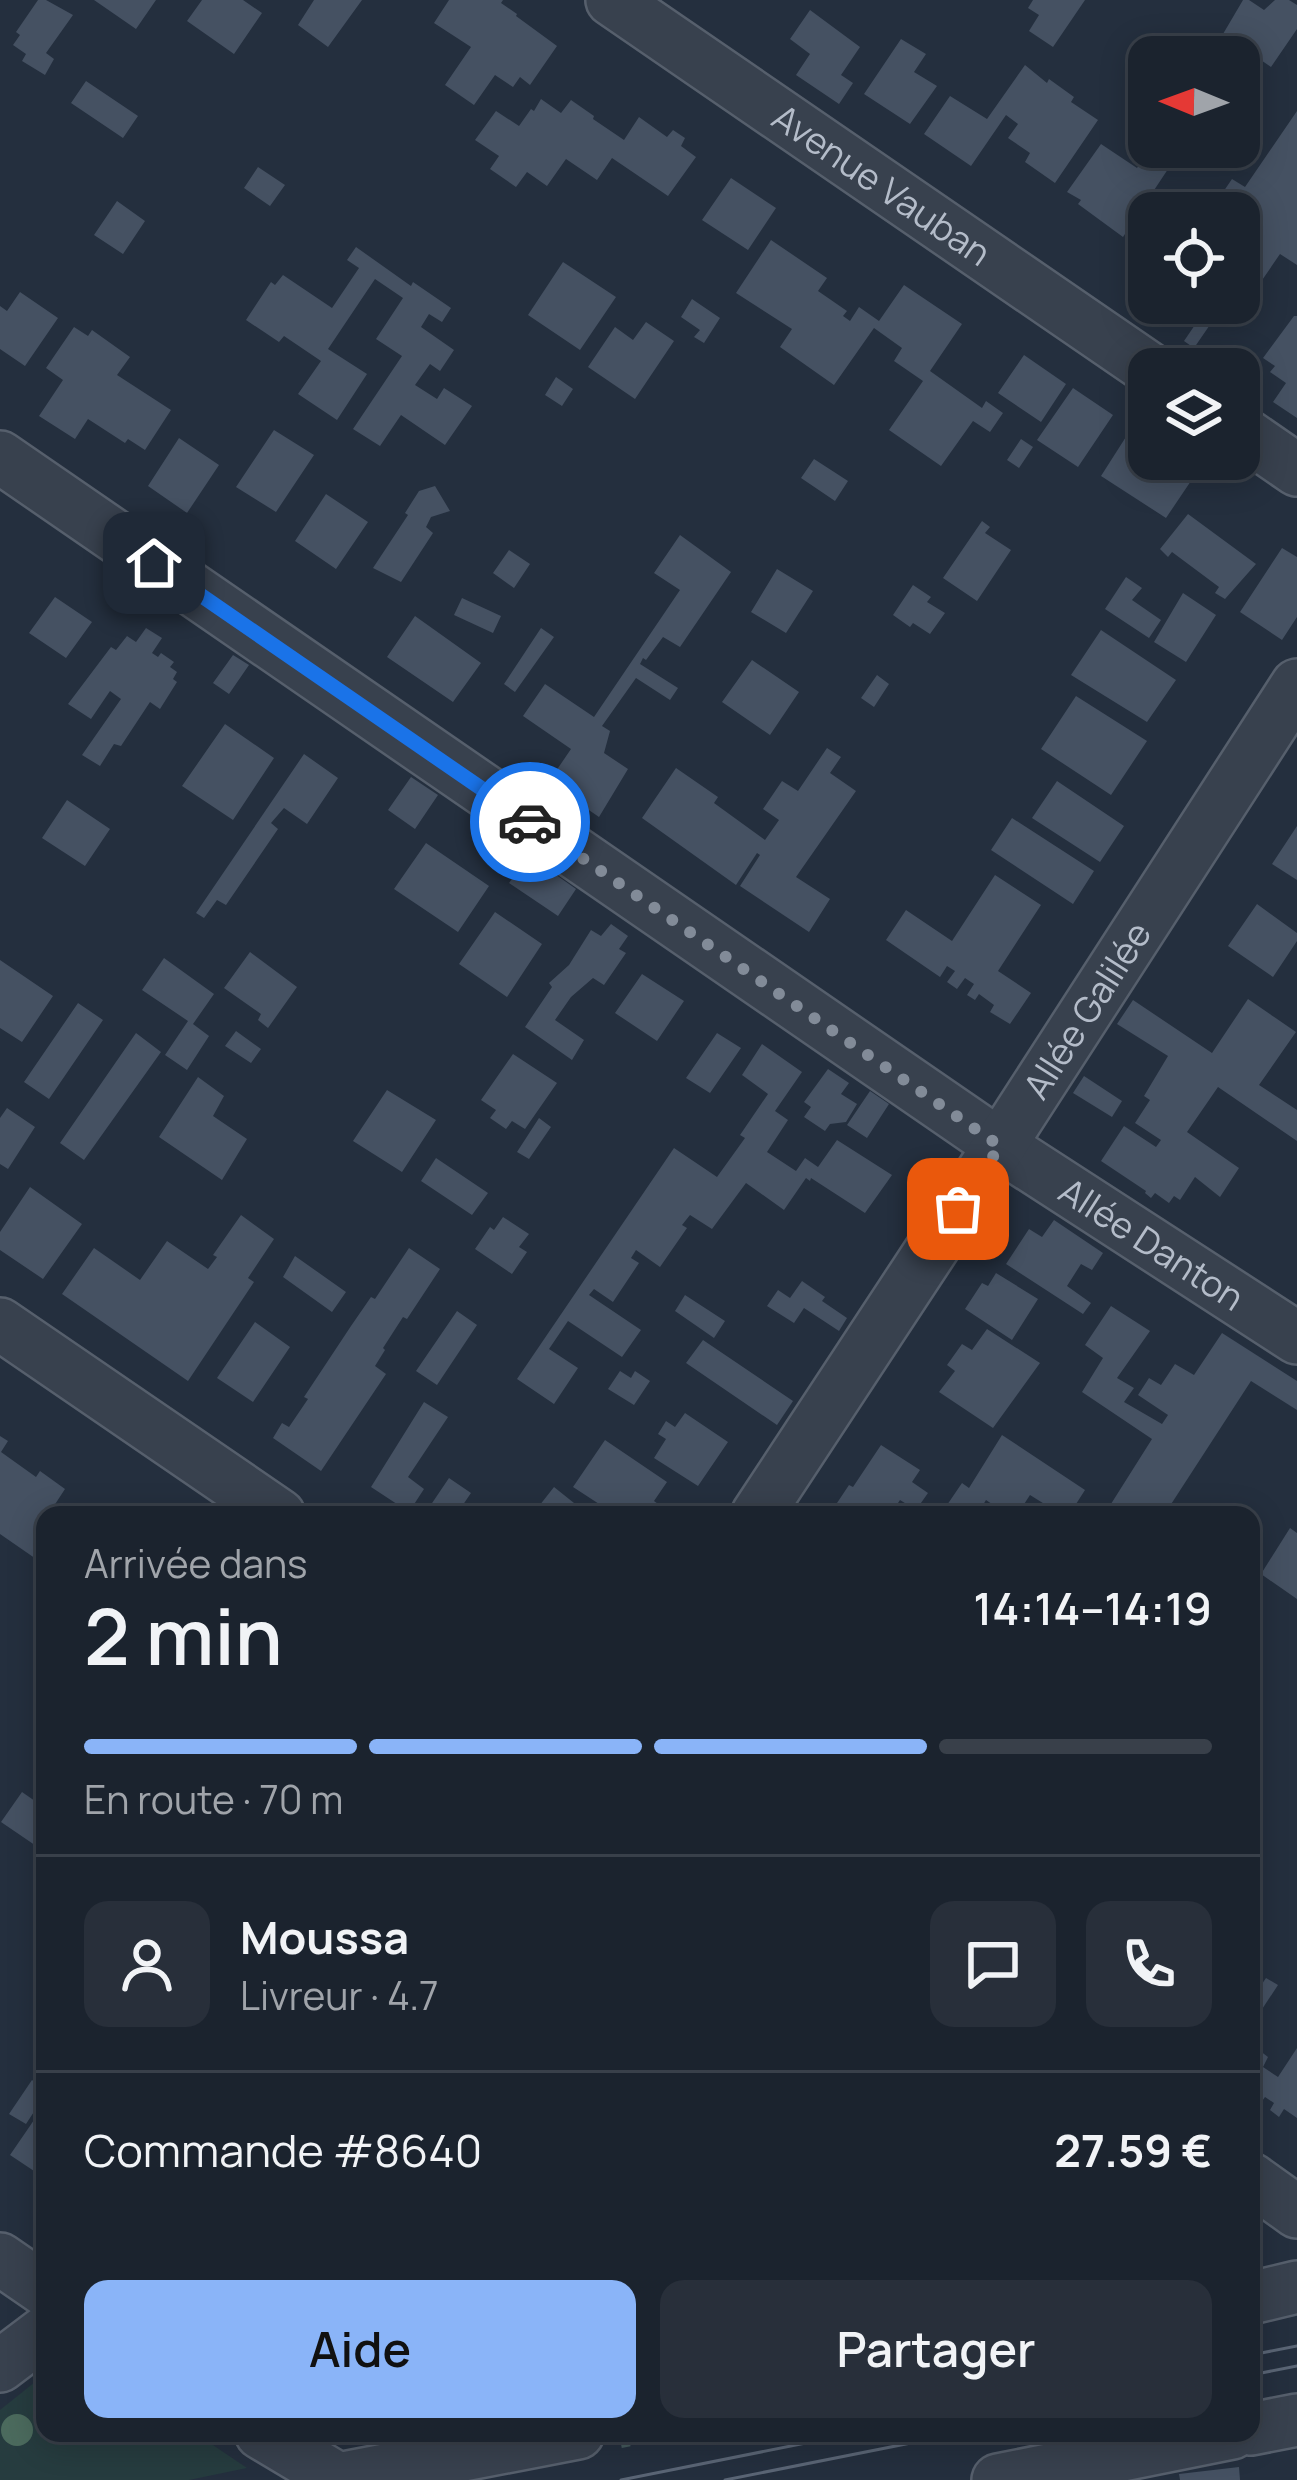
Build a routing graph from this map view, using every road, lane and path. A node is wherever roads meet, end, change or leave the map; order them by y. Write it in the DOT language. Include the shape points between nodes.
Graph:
graph roads {
  1 [pos="612,0"];
  2 [pos="1128,354"];
  3 [pos="1260,444"];
  4 [pos="0,458"];
  5 [pos="1297,470"];
  6 [pos="1297,685"];
  7 [pos="1000,1146"];
  8 [pos="0,1324"];
  9 [pos="1297,1337"];
  10 [pos="266,1506"];
  11 [pos="763,1506"];
  12 [pos="1260,2185"];
  13 [pos="1297,2212"];
  14 [pos="0,2259"];
  15 [pos="36,2284"];
  16 [pos="1297,2287"];
  17 [pos="1260,2296"];
  18 [pos="36,2339"];
  19 [pos="0,2366"];
  20 [pos="1297,2420"];
  21 [pos="1260,2427"];
  22 [pos="276,2442"];
  23 [pos="531,2442"];
  24 [pos="1187,2442"];
  25 [pos="338,2479"];
  26 [pos="998,2480"];
  1 -- 2 [label="street, Avenue Vauban"];
  3 -- 5 [label="street"];
  4 -- 7 [label="street, Allée Danton"];
  6 -- 7 [label="street, Allée Galilée"];
  7 -- 9 [label="street, Allée Danton"];
  7 -- 11 [label="street, Allée Galilée"];
  8 -- 10 [label="street"];
  12 -- 13 [label="street"];
  14 -- 15 [label="street"];
  16 -- 17 [label="street"];
  18 -- 19 [label="street"];
  20 -- 21 [label="street"];
  22 -- 25 [label="street"];
  23 -- 25 [label="street"];
  24 -- 26 [label="street"];
}
